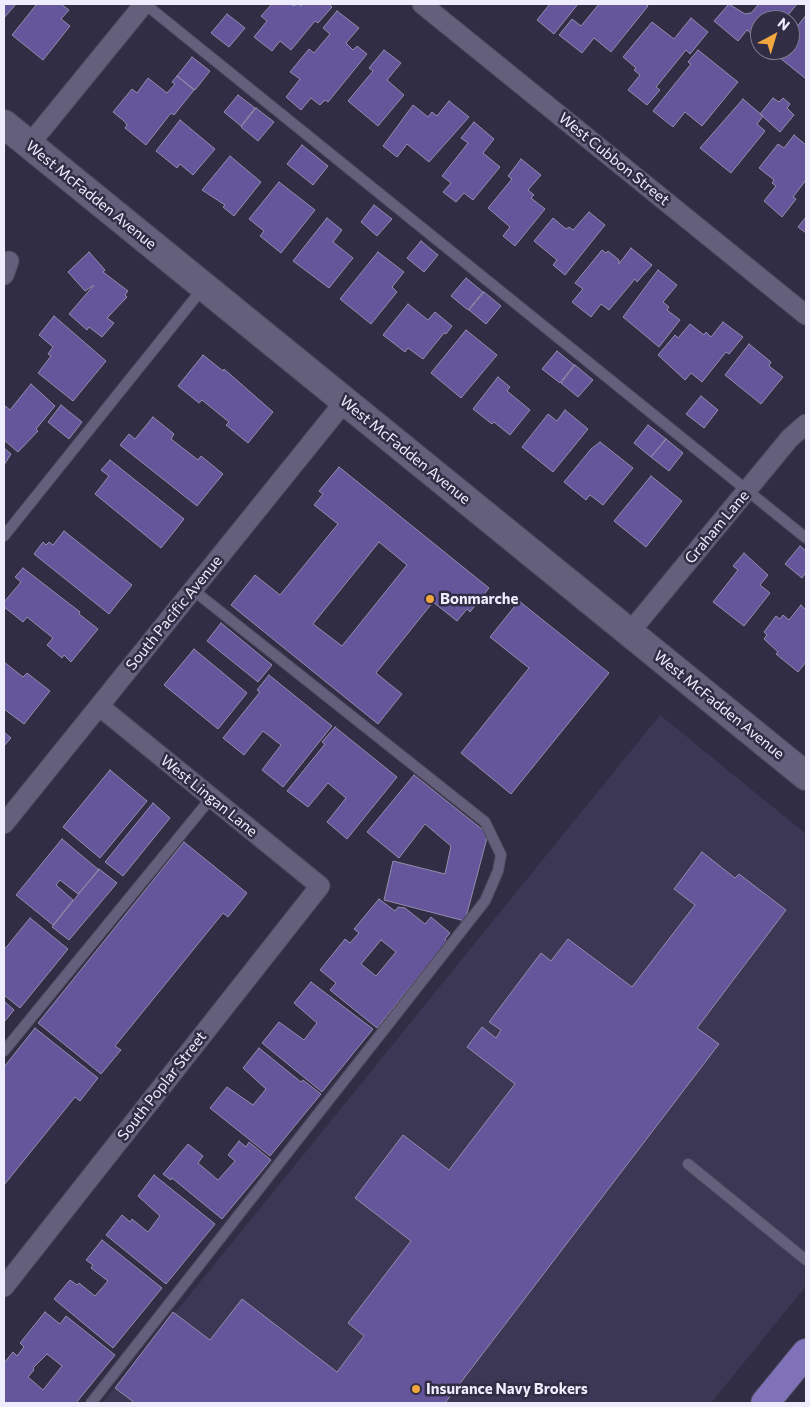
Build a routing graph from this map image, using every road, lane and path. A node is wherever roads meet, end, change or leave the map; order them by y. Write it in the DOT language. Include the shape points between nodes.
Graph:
graph roads {
  1 [pos="144,4"];
  2 [pos="422,4"];
  3 [pos="4,124"];
  4 [pos="29,145"];
  5 [pos="204,287"];
  6 [pos="806,312"];
  7 [pos="345,401"];
  8 [pos="806,424"];
  9 [pos="748,490"];
  10 [pos="4,536"];
  11 [pos="806,538"];
  12 [pos="193,590"];
  13 [pos="630,632"];
  14 [pos="99,706"];
  15 [pos="806,776"];
  16 [pos="211,798"];
  17 [pos="4,824"];
  18 [pos="320,886"];
  19 [pos="4,1051"];
  20 [pos="688,1164"];
  21 [pos="806,1260"];
  22 [pos="4,1287"];
  23 [pos="806,1353"];
  24 [pos="91,1403"];
  25 [pos="766,1403"];
  1 -- 4 [label="street"];
  1 -- 9 [label="lane"];
  2 -- 6 [label="street, West Cubbon Street"];
  3 -- 4 [label="street, West McFadden Avenue"];
  4 -- 5 [label="street, West McFadden Avenue"];
  5 -- 7 [label="street, West McFadden Avenue"];
  5 -- 10 [label="lane"];
  7 -- 12 [label="street, South Pacific Avenue"];
  7 -- 13 [label="street, West McFadden Avenue"];
  8 -- 9 [label="street, Graham Lane" via="790,438"];
  9 -- 11 [label="lane"];
  9 -- 13 [label="street, Graham Lane"];
  12 -- 14 [label="street, South Pacific Avenue"];
  12 -- 24 [label="lane" via="485,822 501,855 486,901"];
  13 -- 15 [label="street, West McFadden Avenue"];
  14 -- 16 [label="street, West Lingan Lane"];
  14 -- 17 [label="street, South Pacific Avenue"];
  16 -- 18 [label="street, West Lingan Lane"];
  16 -- 19 [label="lane"];
  18 -- 22 [label="street, South Poplar Street"];
  20 -- 21 [label="lane"];
  23 -- 25 [label="main road"];
}
